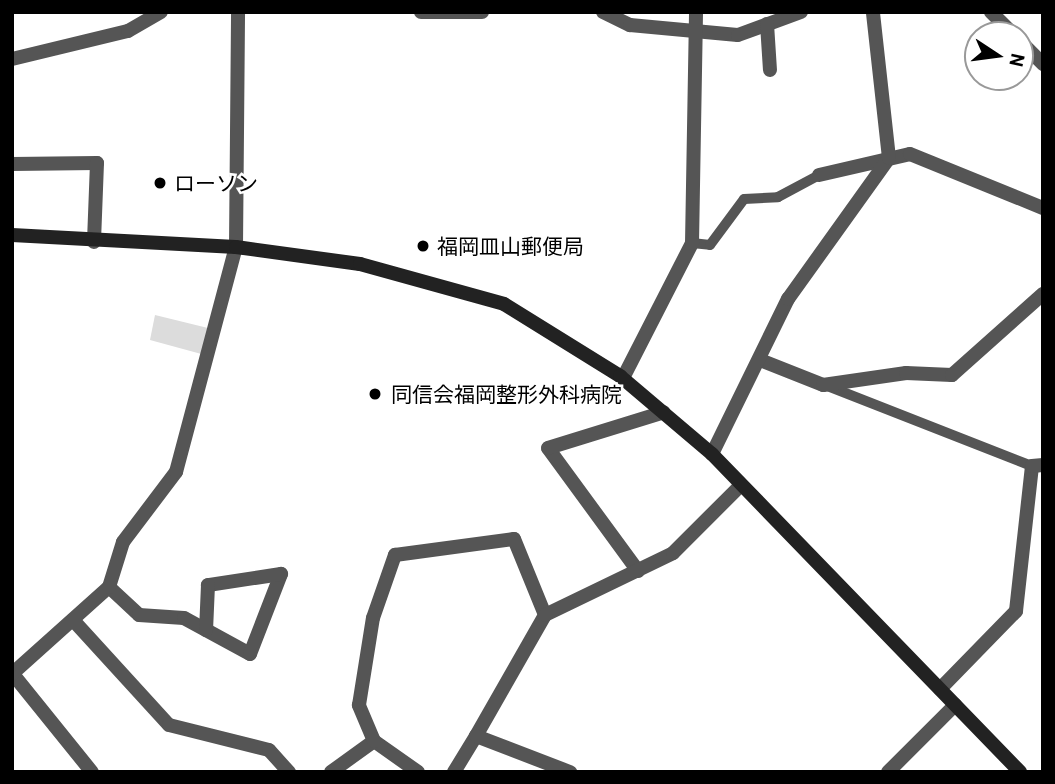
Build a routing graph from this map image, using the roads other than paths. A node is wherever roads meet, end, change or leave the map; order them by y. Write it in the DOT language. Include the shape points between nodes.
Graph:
graph roads {
  1 [pos="161,12"];
  2 [pos="238,12"];
  3 [pos="421,12"];
  4 [pos="482,12"];
  5 [pos="603,12"];
  6 [pos="696,12"];
  7 [pos="801,12"];
  8 [pos="873,12"];
  9 [pos="767,24"];
  10 [pos="692,31"];
  11 [pos="12,59"];
  12 [pos="770,71"];
  13 [pos="889,158"];
  14 [pos="12,164"];
  15 [pos="819,176"];
  16 [pos="1043,208"];
  17 [pos="12,234"];
  18 [pos="94,242"];
  19 [pos="692,243"];
  20 [pos="236,247"];
  21 [pos="1043,294"];
  22 [pos="760,360"];
  23 [pos="623,378"];
  24 [pos="823,384"];
  25 [pos="664,412"];
  26 [pos="712,454"];
  27 [pos="1037,465"];
  28 [pos="740,486"];
  29 [pos="638,571"];
  30 [pos="109,587"];
  31 [pos="545,615"];
  32 [pos="73,620"];
  33 [pos="206,630"];
  34 [pos="13,673"];
  35 [pos="940,689"];
  36 [pos="955,705"];
  37 [pos="476,736"];
  38 [pos="373,741"];
  39 [pos="92,772"];
  40 [pos="289,772"];
  41 [pos="331,772"];
  42 [pos="418,772"];
  43 [pos="454,772"];
  44 [pos="570,772"];
  45 [pos="888,772"];
  46 [pos="1020,772"];
  1 -- 11 [label="street" via="128,31"];
  2 -- 20 [label="street"];
  3 -- 4 [label="street"];
  5 -- 10 [label="street" via="630,25"];
  6 -- 10 [label="street"];
  7 -- 9 [label="street"];
  8 -- 13 [label="street"];
  9 -- 10 [label="street" via="737,35"];
  9 -- 12 [label="street"];
  10 -- 19 [label="street"];
  13 -- 15 [label="street"];
  13 -- 16 [label="street" via="910,153"];
  13 -- 22 [label="street" via="788,299"];
  14 -- 18 [label="street" via="97,163"];
  15 -- 19 [label="lane" via="778,197 744,199 709,244"];
  17 -- 18 [label="street"];
  18 -- 20 [label="street"];
  19 -- 23 [label="street"];
  20 -- 23 [label="street" via="360,264 472,291 560,335"];
  20 -- 30 [label="street" via="230,289 176,472 123,542"];
  21 -- 24 [label="street" via="952,375 906,373"];
  22 -- 24 [label="street"];
  22 -- 26 [label="street"];
  23 -- 25 [label="street"];
  24 -- 27 [label="lane"];
  25 -- 26 [label="street"];
  25 -- 29 [label="street" via="548,448"];
  26 -- 28 [label="street"];
  27 -- 35 [label="street" via="1016,611"];
  28 -- 29 [label="street" via="673,553"];
  28 -- 35 [label="street"];
  29 -- 31 [label="street"];
  30 -- 32 [label="street"];
  30 -- 33 [label="street" via="139,615 184,618"];
  31 -- 37 [label="street"];
  31 -- 38 [label="street" via="514,539 395,555 373,618 359,705"];
  32 -- 34 [label="street"];
  32 -- 40 [label="street" via="169,725 269,750"];
  33 -- 33 [label="street" via="250,654 281,573 208,585"];
  34 -- 39 [label="street"];
  35 -- 36 [label="street"];
  36 -- 45 [label="street"];
  36 -- 46 [label="street"];
  37 -- 43 [label="street"];
  37 -- 44 [label="street"];
  38 -- 41 [label="street"];
  38 -- 42 [label="street"];
}
